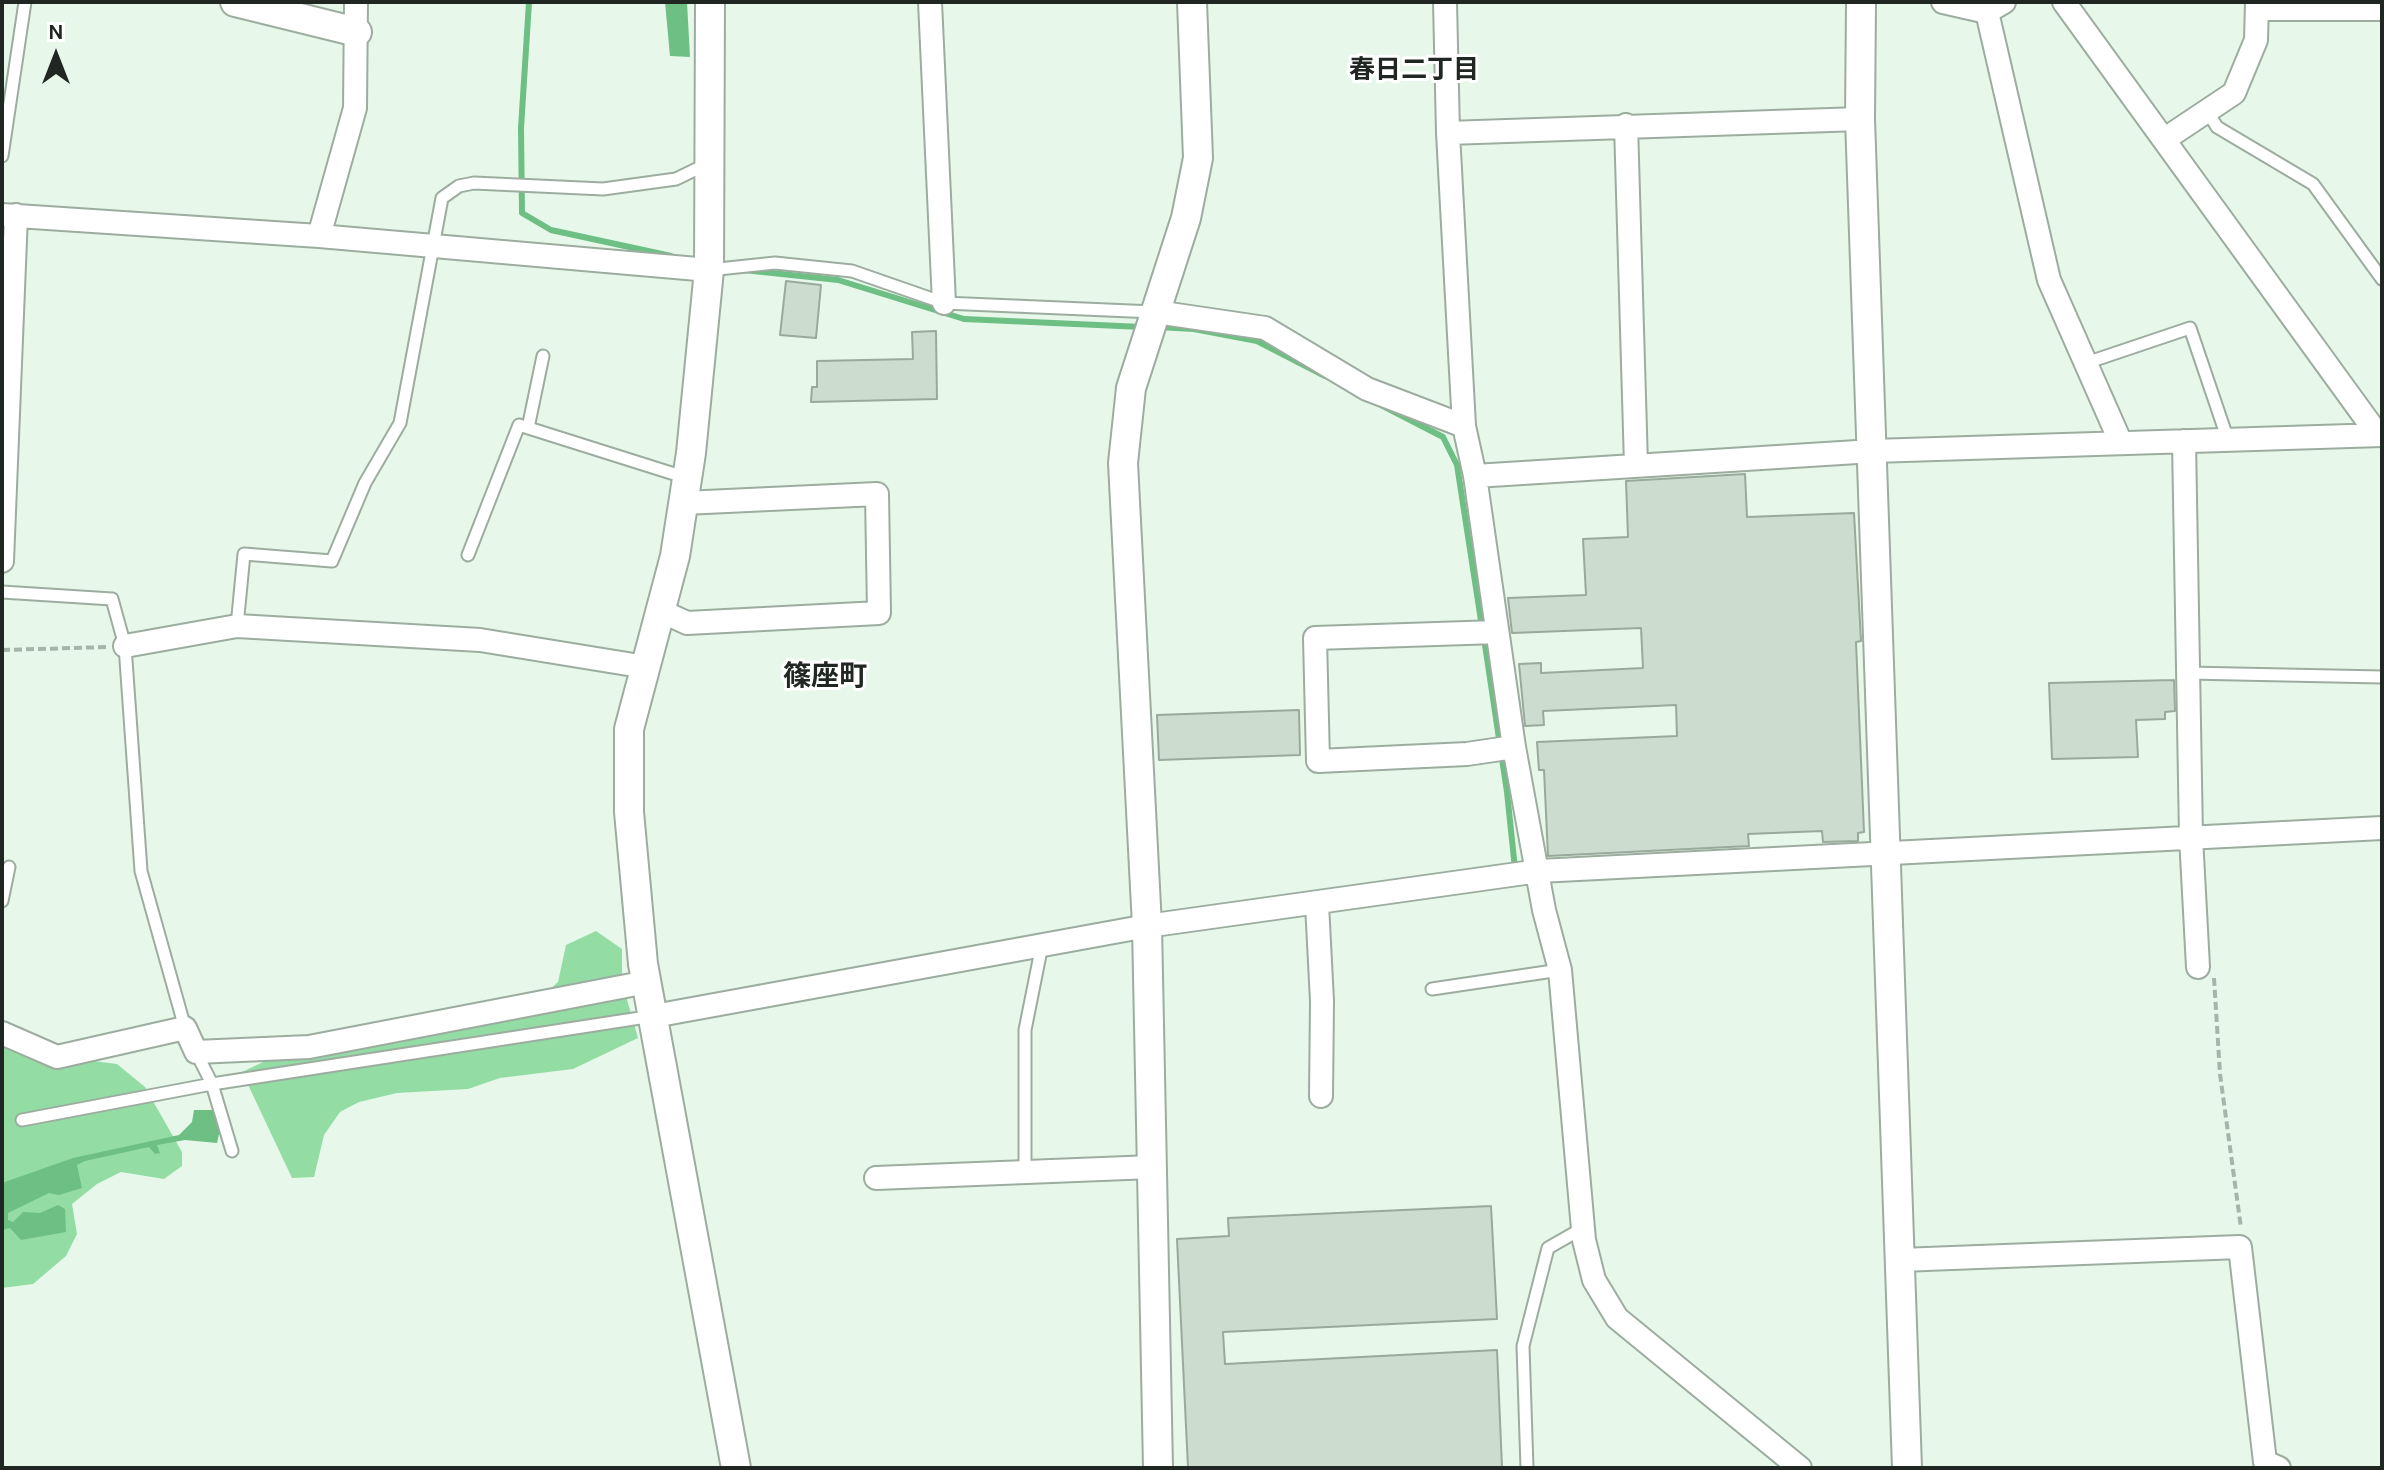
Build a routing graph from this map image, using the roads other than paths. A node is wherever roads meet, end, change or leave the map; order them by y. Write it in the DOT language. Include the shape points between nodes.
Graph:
graph roads {
  1 [pos="25,2"];
  2 [pos="235,2"];
  3 [pos="356,2"];
  4 [pos="710,2"];
  5 [pos="930,2"];
  6 [pos="1192,2"];
  7 [pos="1445,2"];
  8 [pos="1861,2"];
  9 [pos="1943,2"];
  10 [pos="2064,2"];
  11 [pos="2257,6"];
  12 [pos="1996,7"];
  13 [pos="2382,9"];
  14 [pos="357,32"];
  15 [pos="2207,111"];
  16 [pos="1860,119"];
  17 [pos="1626,125"];
  18 [pos="1448,133"];
  19 [pos="2165,139"];
  20 [pos="2,156"];
  21 [pos="709,163"];
  22 [pos="9,215"];
  23 [pos="319,236"];
  24 [pos="432,246"];
  25 [pos="709,270"];
  26 [pos="2382,279"];
  27 [pos="944,303"];
  28 [pos="1156,312"];
  29 [pos="543,356"];
  30 [pos="2086,363"];
  31 [pos="1464,426"];
  32 [pos="528,428"];
  33 [pos="2380,435"];
  34 [pos="2228,440"];
  35 [pos="2184,441"];
  36 [pos="2121,443"];
  37 [pos="1873,451"];
  38 [pos="1636,465"];
  39 [pos="1475,476"];
  40 [pos="686,490"];
  41 [pos="3,510"];
  42 [pos="468,555"];
  43 [pos="2,561"];
  44 [pos="2,592"];
  45 [pos="661,611"];
  46 [pos="237,626"];
  47 [pos="1497,632"];
  48 [pos="125,646"];
  49 [pos="646,667"];
  50 [pos="2188,673"];
  51 [pos="2382,677"];
  52 [pos="1514,747"];
  53 [pos="2382,828"];
  54 [pos="2191,837"];
  55 [pos="1887,852"];
  56 [pos="9,867"];
  57 [pos="1539,871"];
  58 [pos="2,901"];
  59 [pos="1317,904"];
  60 [pos="1147,926"];
  61 [pos="1042,945"];
  62 [pos="1560,970"];
  63 [pos="2206,972"];
  64 [pos="647,982"];
  65 [pos="1432,989"];
  66 [pos="654,1016"];
  67 [pos="185,1028"];
  68 [pos="2,1033"];
  69 [pos="196,1052"];
  70 [pos="212,1084"];
  71 [pos="1321,1096"];
  72 [pos="22,1120"];
  73 [pos="232,1151"];
  74 [pos="1152,1167"];
  75 [pos="1025,1172"];
  76 [pos="876,1178"];
  77 [pos="1583,1228"];
  78 [pos="1900,1260"];
  79 [pos="736,1468"];
  80 [pos="1158,1468"];
  81 [pos="1527,1468"];
  82 [pos="1800,1468"];
  83 [pos="1907,1468"];
  84 [pos="2279,1468"];
  1 -- 20 [label="lane"];
  2 -- 14 [label="street"];
  3 -- 14 [label="street"];
  4 -- 21 [label="street"];
  5 -- 27 [label="street"];
  6 -- 28 [label="street" via="1198,158 1186,218"];
  7 -- 18 [label="street"];
  8 -- 16 [label="street"];
  9 -- 12 [label="street"];
  10 -- 19 [label="street"];
  11 -- 13 [label="street"];
  11 -- 15 [label="street" via="2256,40 2234,93"];
  12 -- 30 [label="street" via="2049,280"];
  14 -- 23 [label="street" via="355,108"];
  15 -- 19 [label="street"];
  15 -- 26 [label="lane" via="2217,127 2313,184"];
  16 -- 17 [label="street"];
  16 -- 37 [label="street"];
  17 -- 18 [label="street"];
  17 -- 38 [label="street"];
  18 -- 31 [label="street"];
  19 -- 33 [label="street"];
  21 -- 24 [label="lane" via="676,179 603,189 459,186 442,198"];
  21 -- 25 [label="street"];
  22 -- 23 [label="street"];
  22 -- 41 [label="street"];
  23 -- 24 [label="street"];
  24 -- 25 [label="street"];
  24 -- 46 [label="lane" via="400,423 365,483 332,561 244,554"];
  25 -- 27 [label="lane" via="775,263 852,271"];
  25 -- 40 [label="street"];
  27 -- 28 [label="lane"];
  28 -- 31 [label="street" via="1265,328 1367,389"];
  28 -- 60 [label="street" via="1131,388 1123,463"];
  29 -- 32 [label="lane"];
  30 -- 34 [label="lane" via="2190,328"];
  30 -- 36 [label="street"];
  31 -- 39 [label="street"];
  32 -- 40 [label="lane"];
  32 -- 42 [label="lane" via="519,425"];
  33 -- 34 [label="street"];
  34 -- 35 [label="street"];
  35 -- 36 [label="street"];
  35 -- 50 [label="street"];
  36 -- 37 [label="street"];
  37 -- 38 [label="street"];
  37 -- 55 [label="street"];
  38 -- 39 [label="street"];
  39 -- 47 [label="street"];
  40 -- 45 [label="street"];
  40 -- 45 [label="street" via="877,494 879,613 687,623"];
  41 -- 43 [label="street"];
  44 -- 48 [label="lane" via="112,599"];
  45 -- 49 [label="street"];
  46 -- 48 [label="street"];
  46 -- 49 [label="street" via="480,640"];
  47 -- 52 [label="street"];
  47 -- 52 [label="street" via="1315,638 1318,761"];
  48 -- 67 [label="lane" via="141,871"];
  49 -- 64 [label="street" via="629,729 629,812"];
  50 -- 51 [label="lane"];
  50 -- 54 [label="street"];
  52 -- 57 [label="street"];
  53 -- 54 [label="street"];
  54 -- 55 [label="street"];
  54 -- 63 [label="street"];
  55 -- 57 [label="street"];
  55 -- 78 [label="street"];
  56 -- 58 [label="lane"];
  57 -- 59 [label="street"];
  57 -- 62 [label="street"];
  59 -- 60 [label="street"];
  59 -- 71 [label="street"];
  60 -- 61 [label="street"];
  60 -- 74 [label="street"];
  61 -- 66 [label="street"];
  61 -- 75 [label="lane" via="1025,1030"];
  62 -- 65 [label="lane"];
  62 -- 77 [label="street"];
  64 -- 66 [label="street"];
  64 -- 69 [label="street" via="309,1047"];
  66 -- 70 [label="lane"];
  66 -- 79 [label="street"];
  67 -- 68 [label="street" via="57,1057"];
  67 -- 69 [label="street"];
  69 -- 70 [label="lane"];
  70 -- 72 [label="lane"];
  70 -- 73 [label="lane"];
  74 -- 75 [label="street"];
  74 -- 80 [label="street"];
  75 -- 76 [label="street"];
  77 -- 81 [label="lane" via="1548,1248 1523,1346"];
  77 -- 82 [label="street" via="1594,1280 1617,1318"];
  78 -- 83 [label="street"];
  78 -- 84 [label="street" via="2240,1247 2265,1462"];
}
